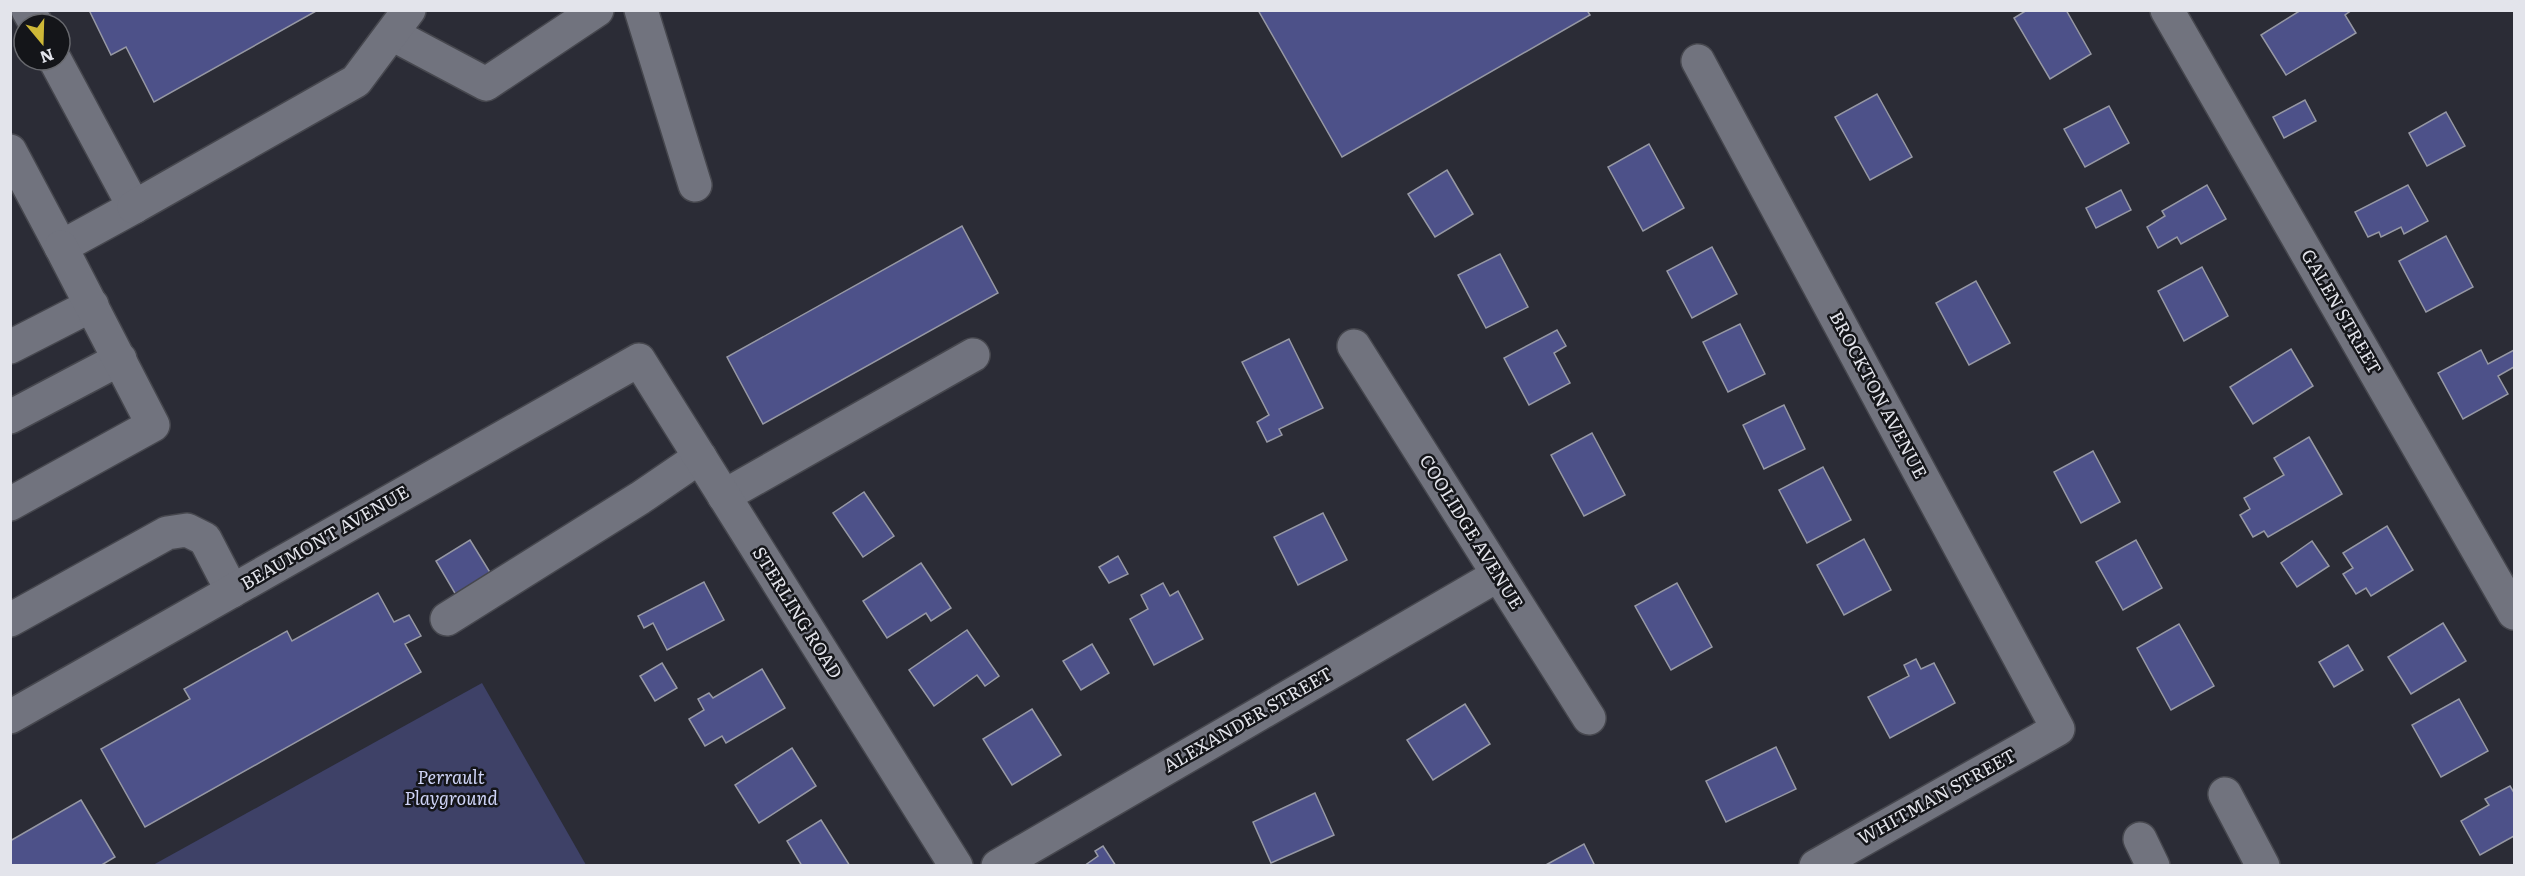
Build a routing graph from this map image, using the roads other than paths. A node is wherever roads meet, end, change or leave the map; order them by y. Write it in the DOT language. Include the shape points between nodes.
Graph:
graph roads {
  1 [pos="597,10"];
  2 [pos="641,10"];
  3 [pos="2168,10"];
  4 [pos="401,22"];
  5 [pos="1698,62"];
  6 [pos="61,72"];
  7 [pos="10,151"];
  8 [pos="695,185"];
  9 [pos="134,207"];
  10 [pos="62,247"];
  11 [pos="92,305"];
  12 [pos="1354,346"];
  13 [pos="10,347"];
  14 [pos="973,355"];
  15 [pos="120,358"];
  16 [pos="639,360"];
  17 [pos="10,417"];
  18 [pos="700,457"];
  19 [pos="724,496"];
  20 [pos="10,504"];
  21 [pos="1498,575"];
  22 [pos="232,591"];
  23 [pos="2514,613"];
  24 [pos="447,619"];
  25 [pos="10,620"];
  26 [pos="10,717"];
  27 [pos="1589,718"];
  28 [pos="2058,729"];
  29 [pos="2225,794"];
  30 [pos="956,866"];
  31 [pos="998,866"];
  32 [pos="1816,866"];
  33 [pos="2263,866"];
  1 -- 4 [label="street" via="486,84"];
  2 -- 8 [label="street"];
  3 -- 23 [label="street, GALEN STREET"];
  4 -- 9 [label="street" via="356,81"];
  5 -- 28 [label="street, BROCKTON AVENUE"];
  6 -- 9 [label="street"];
  7 -- 10 [label="street"];
  9 -- 10 [label="street"];
  10 -- 11 [label="street"];
  11 -- 13 [label="street"];
  11 -- 15 [label="street"];
  12 -- 21 [label="street, COOLIDGE AVENUE"];
  14 -- 19 [label="street"];
  15 -- 17 [label="street"];
  15 -- 20 [label="street" via="153,425"];
  16 -- 18 [label="street, STERLING ROAD"];
  16 -- 22 [label="street, BEAUMONT AVENUE"];
  18 -- 19 [label="street, STERLING ROAD"];
  18 -- 24 [label="street"];
  19 -- 30 [label="street, STERLING ROAD"];
  21 -- 27 [label="street, COOLIDGE AVENUE"];
  21 -- 31 [label="street, ALEXANDER STREET"];
  22 -- 25 [label="street" via="205,539 187,530 167,533"];
  22 -- 26 [label="street, BEAUMONT AVENUE"];
  28 -- 32 [label="street, WHITMAN STREET"];
  29 -- 33 [label="street"];
}
